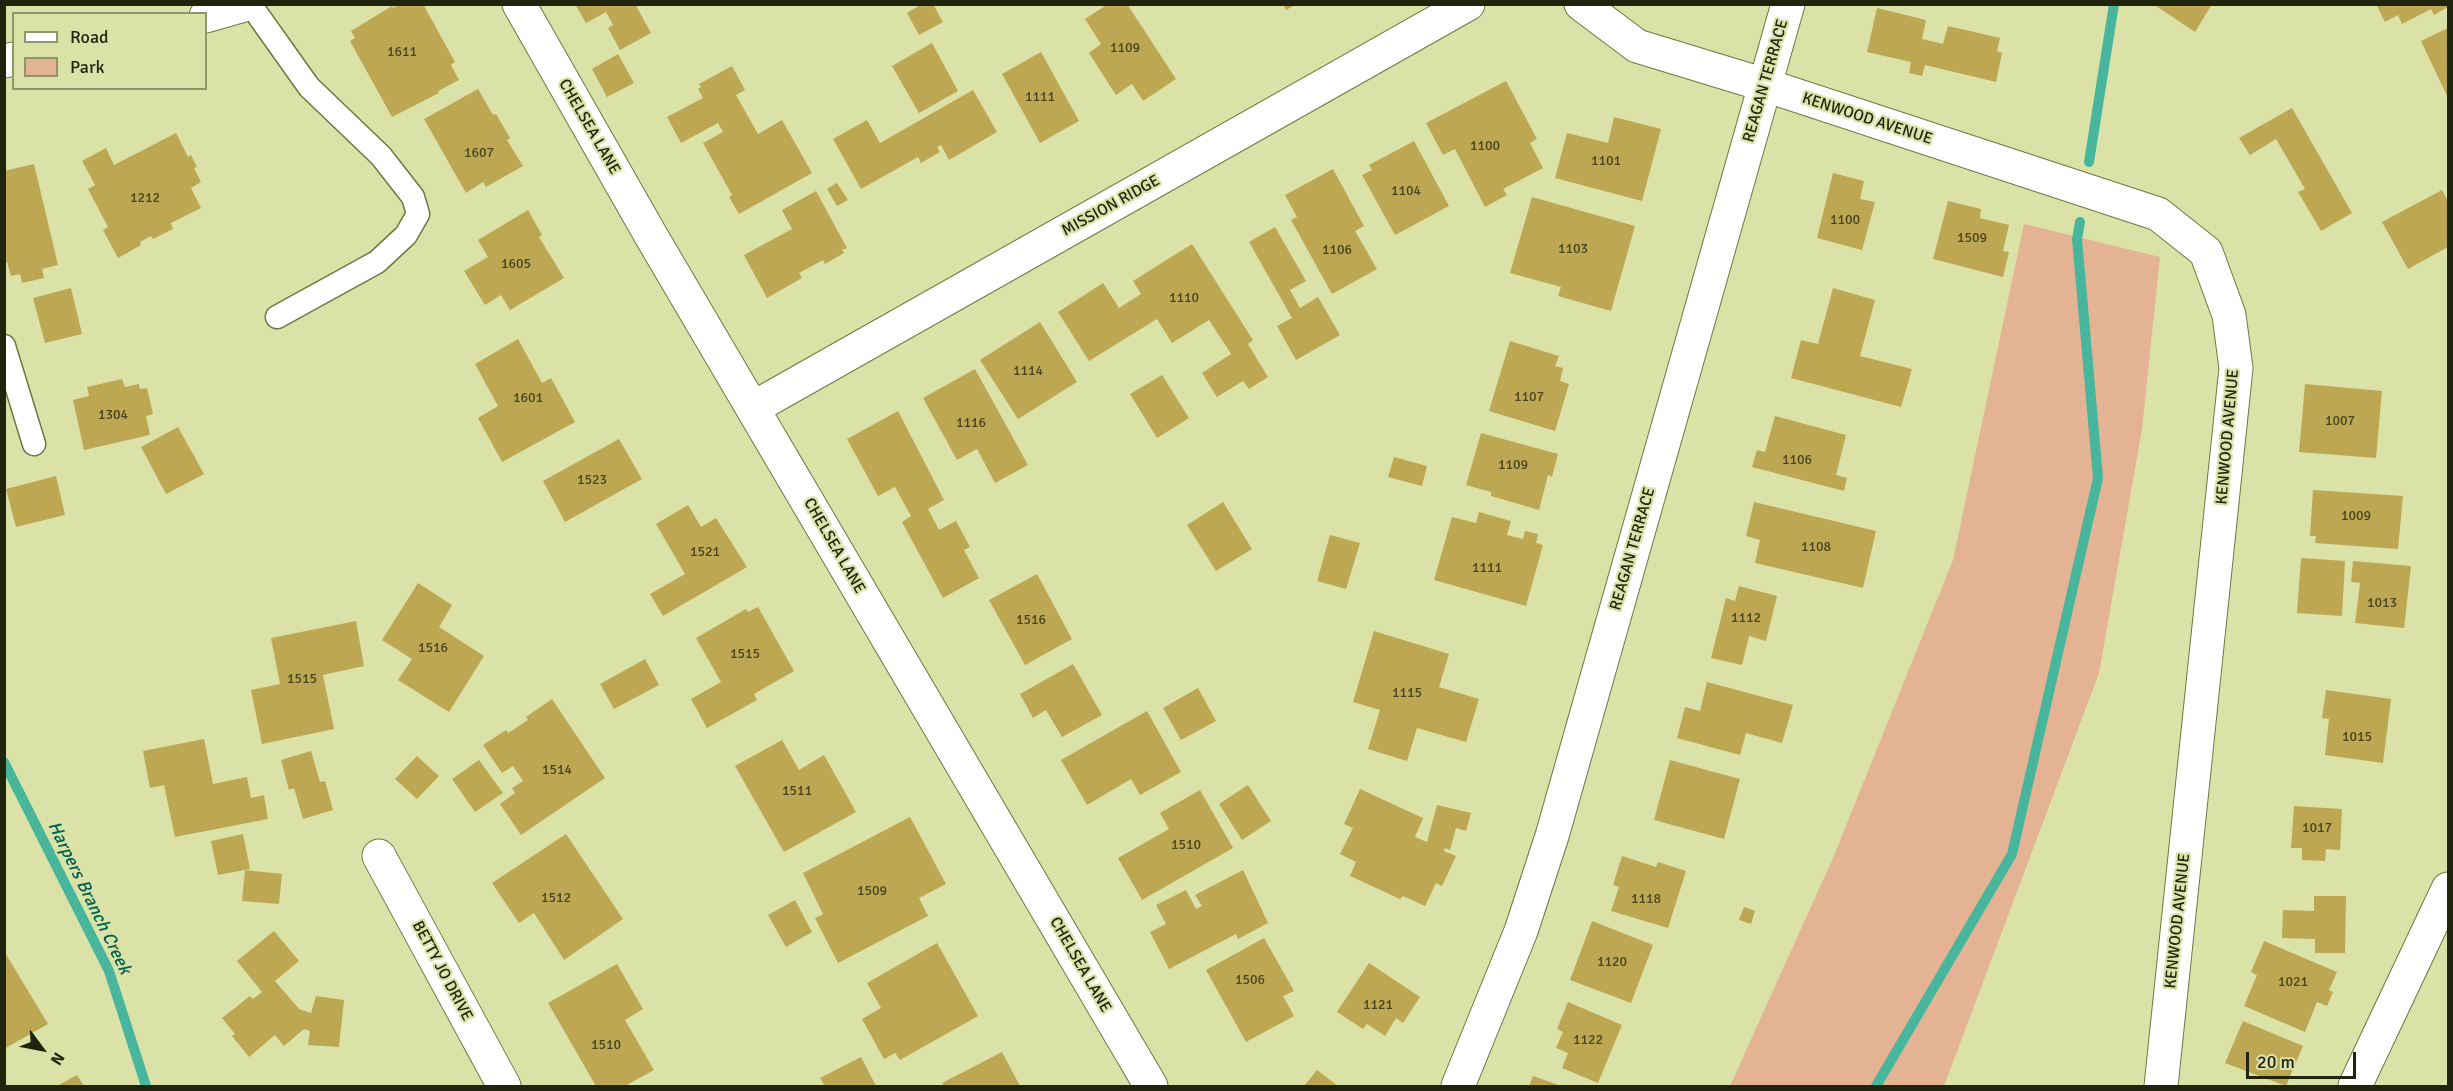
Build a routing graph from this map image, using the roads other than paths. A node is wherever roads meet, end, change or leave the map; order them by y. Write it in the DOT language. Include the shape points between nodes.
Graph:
graph roads {
  1 [pos="249,4"];
  2 [pos="519,4"];
  3 [pos="1468,4"];
  4 [pos="1581,4"];
  5 [pos="1788,4"];
  6 [pos="207,16"];
  7 [pos="1765,86"];
  8 [pos="277,317"];
  9 [pos="4,346"];
  10 [pos="753,408"];
  11 [pos="34,444"];
  12 [pos="380,856"];
  13 [pos="2448,889"];
  14 [pos="504,1086"];
  15 [pos="1151,1086"];
  16 [pos="1458,1086"];
  17 [pos="2161,1086"];
  18 [pos="2355,1086"];
  1 -- 6 [label="street"];
  1 -- 8 [label="lane" via="309,87 381,156 414,197 418,214 406,236 377,262"];
  2 -- 10 [label="street, CHELSEA LANE"];
  3 -- 10 [label="street, MISSION RIDGE"];
  4 -- 7 [label="street, KENWOOD AVENUE" via="1637,46"];
  5 -- 7 [label="street, REAGAN TERRACE"];
  7 -- 16 [label="street, REAGAN TERRACE" via="1552,836 1521,931"];
  7 -- 17 [label="street, KENWOOD AVENUE" via="2158,214 2206,252 2229,315 2236,368"];
  9 -- 11 [label="lane"];
  10 -- 15 [label="street, CHELSEA LANE"];
  12 -- 14 [label="street, BETTY JO DRIVE"];
  13 -- 18 [label="street"];
}
